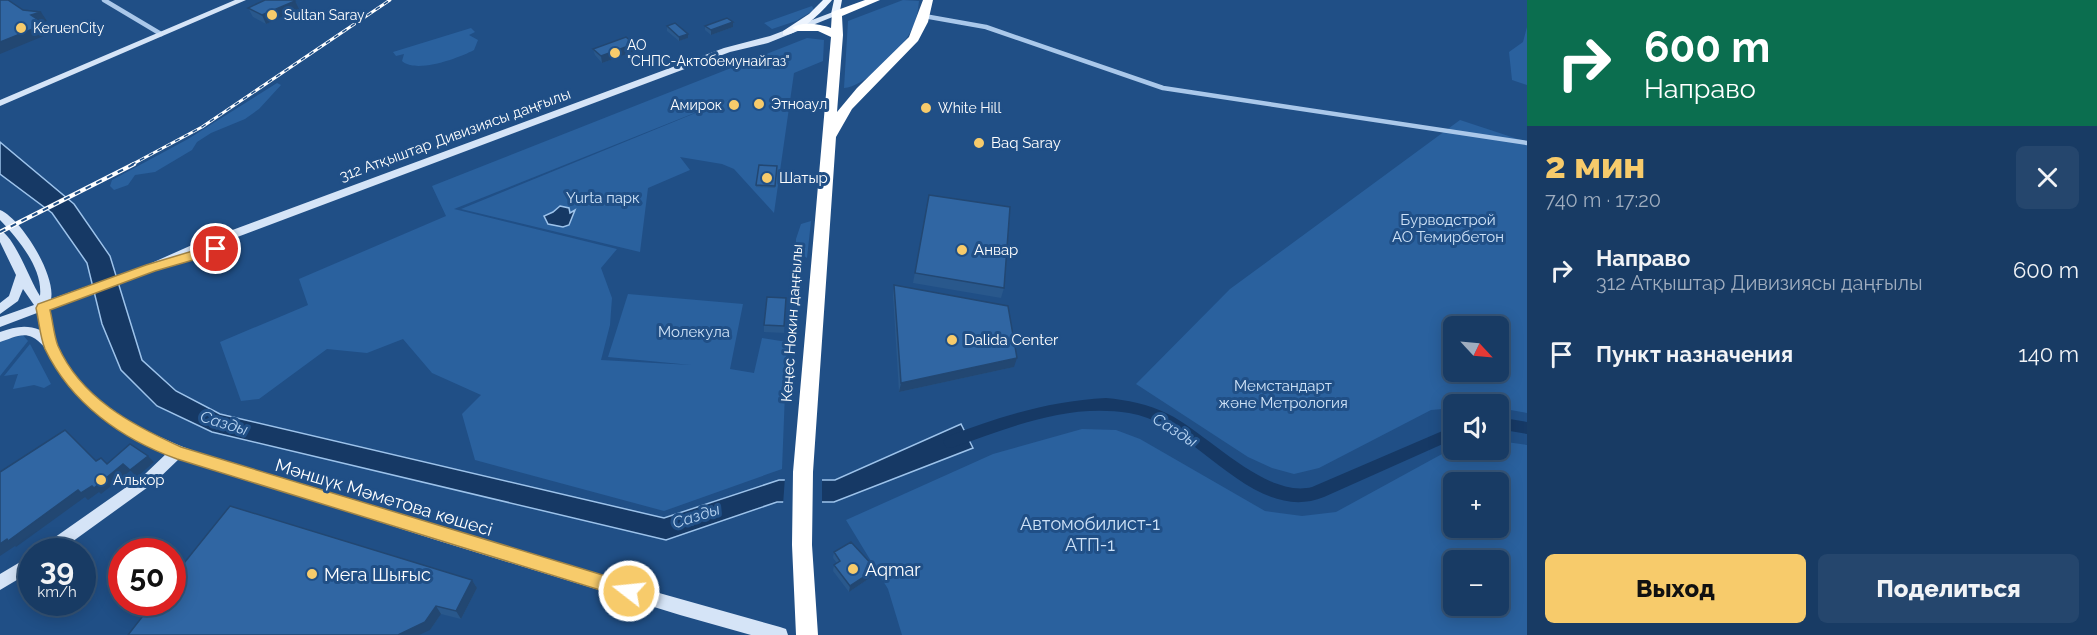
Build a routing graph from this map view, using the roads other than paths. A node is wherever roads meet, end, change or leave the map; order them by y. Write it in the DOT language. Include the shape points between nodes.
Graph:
graph roads {
  1 [pos="104,0"];
  2 [pos="242,0"];
  3 [pos="828,0"];
  4 [pos="838,0"];
  5 [pos="875,0"];
  6 [pos="926,5"];
  7 [pos="836,14"];
  8 [pos="798,28"];
  9 [pos="786,33"];
  10 [pos="161,34"];
  11 [pos="837,35"];
  12 [pos="861,91"];
  13 [pos="832,94"];
  14 [pos="0,103"];
  15 [pos="1527,143"];
  16 [pos="827,146"];
  17 [pos="0,214"];
  18 [pos="0,234"];
  19 [pos="23,272"];
  20 [pos="43,308"];
  21 [pos="0,310"];
  22 [pos="0,322"];
  23 [pos="0,337"];
  24 [pos="51,346"];
  25 [pos="177,452"];
  26 [pos="66,538"];
  27 [pos="18,571"];
  28 [pos="0,583"];
  29 [pos="780,635"];
  30 [pos="807,635"];
  1 -- 10 [label="street"];
  2 -- 10 [label="main road"];
  3 -- 9 [label="main road"];
  4 -- 7 [label="main road"];
  5 -- 7 [label="highway, 312 Атқыштар Дивизиясы даңғылы"];
  6 -- 12 [label="highway" via="908,48"];
  6 -- 15 [label="street" via="1163,88"];
  7 -- 8 [label="main road, 312 Атқыштар Дивизиясы даңғылы"];
  7 -- 11 [label="highway, Кеңес Нокин даңғылы"];
  8 -- 9 [label="main road, 312 Атқыштар Дивизиясы даңғылы"];
  8 -- 11 [label="highway" via="820,28"];
  9 -- 20 [label="main road, 312 Атқыштар Дивизиясы даңғылы" via="354,193 196,256 151,268"];
  10 -- 14 [label="main road"];
  11 -- 13 [label="highway, Кеңес Нокин даңғылы"];
  12 -- 13 [label="highway"];
  12 -- 16 [label="highway" via="842,116"];
  13 -- 16 [label="highway, Кеңес Нокин даңғылы"];
  16 -- 30 [label="highway, Кеңес Нокин даңғылы" via="803,472"];
  17 -- 20 [label="main road, Мәншүк Мәметова көшесі" via="21,235 42,275 47,294"];
  18 -- 19 [label="main road, Мәншүк Мәметова көшесі"];
  19 -- 20 [label="main road, Мәншүк Мәметова көшесі" via="33,298"];
  19 -- 21 [label="main road" via="14,298"];
  20 -- 22 [label="main road, 312 Атқыштар Дивизиясы даңғылы"];
  20 -- 24 [label="main road, Мәншүк Мәметова көшесі"];
  23 -- 24 [label="main road" via="31,330"];
  24 -- 25 [label="main road, Мәншүк Мәметова көшесі" via="77,388 107,415 130,431"];
  25 -- 26 [label="main road" via="150,478"];
  25 -- 29 [label="main road, Мәншүк Мәметова көшесі"];
  27 -- 28 [label="main road"];
}
